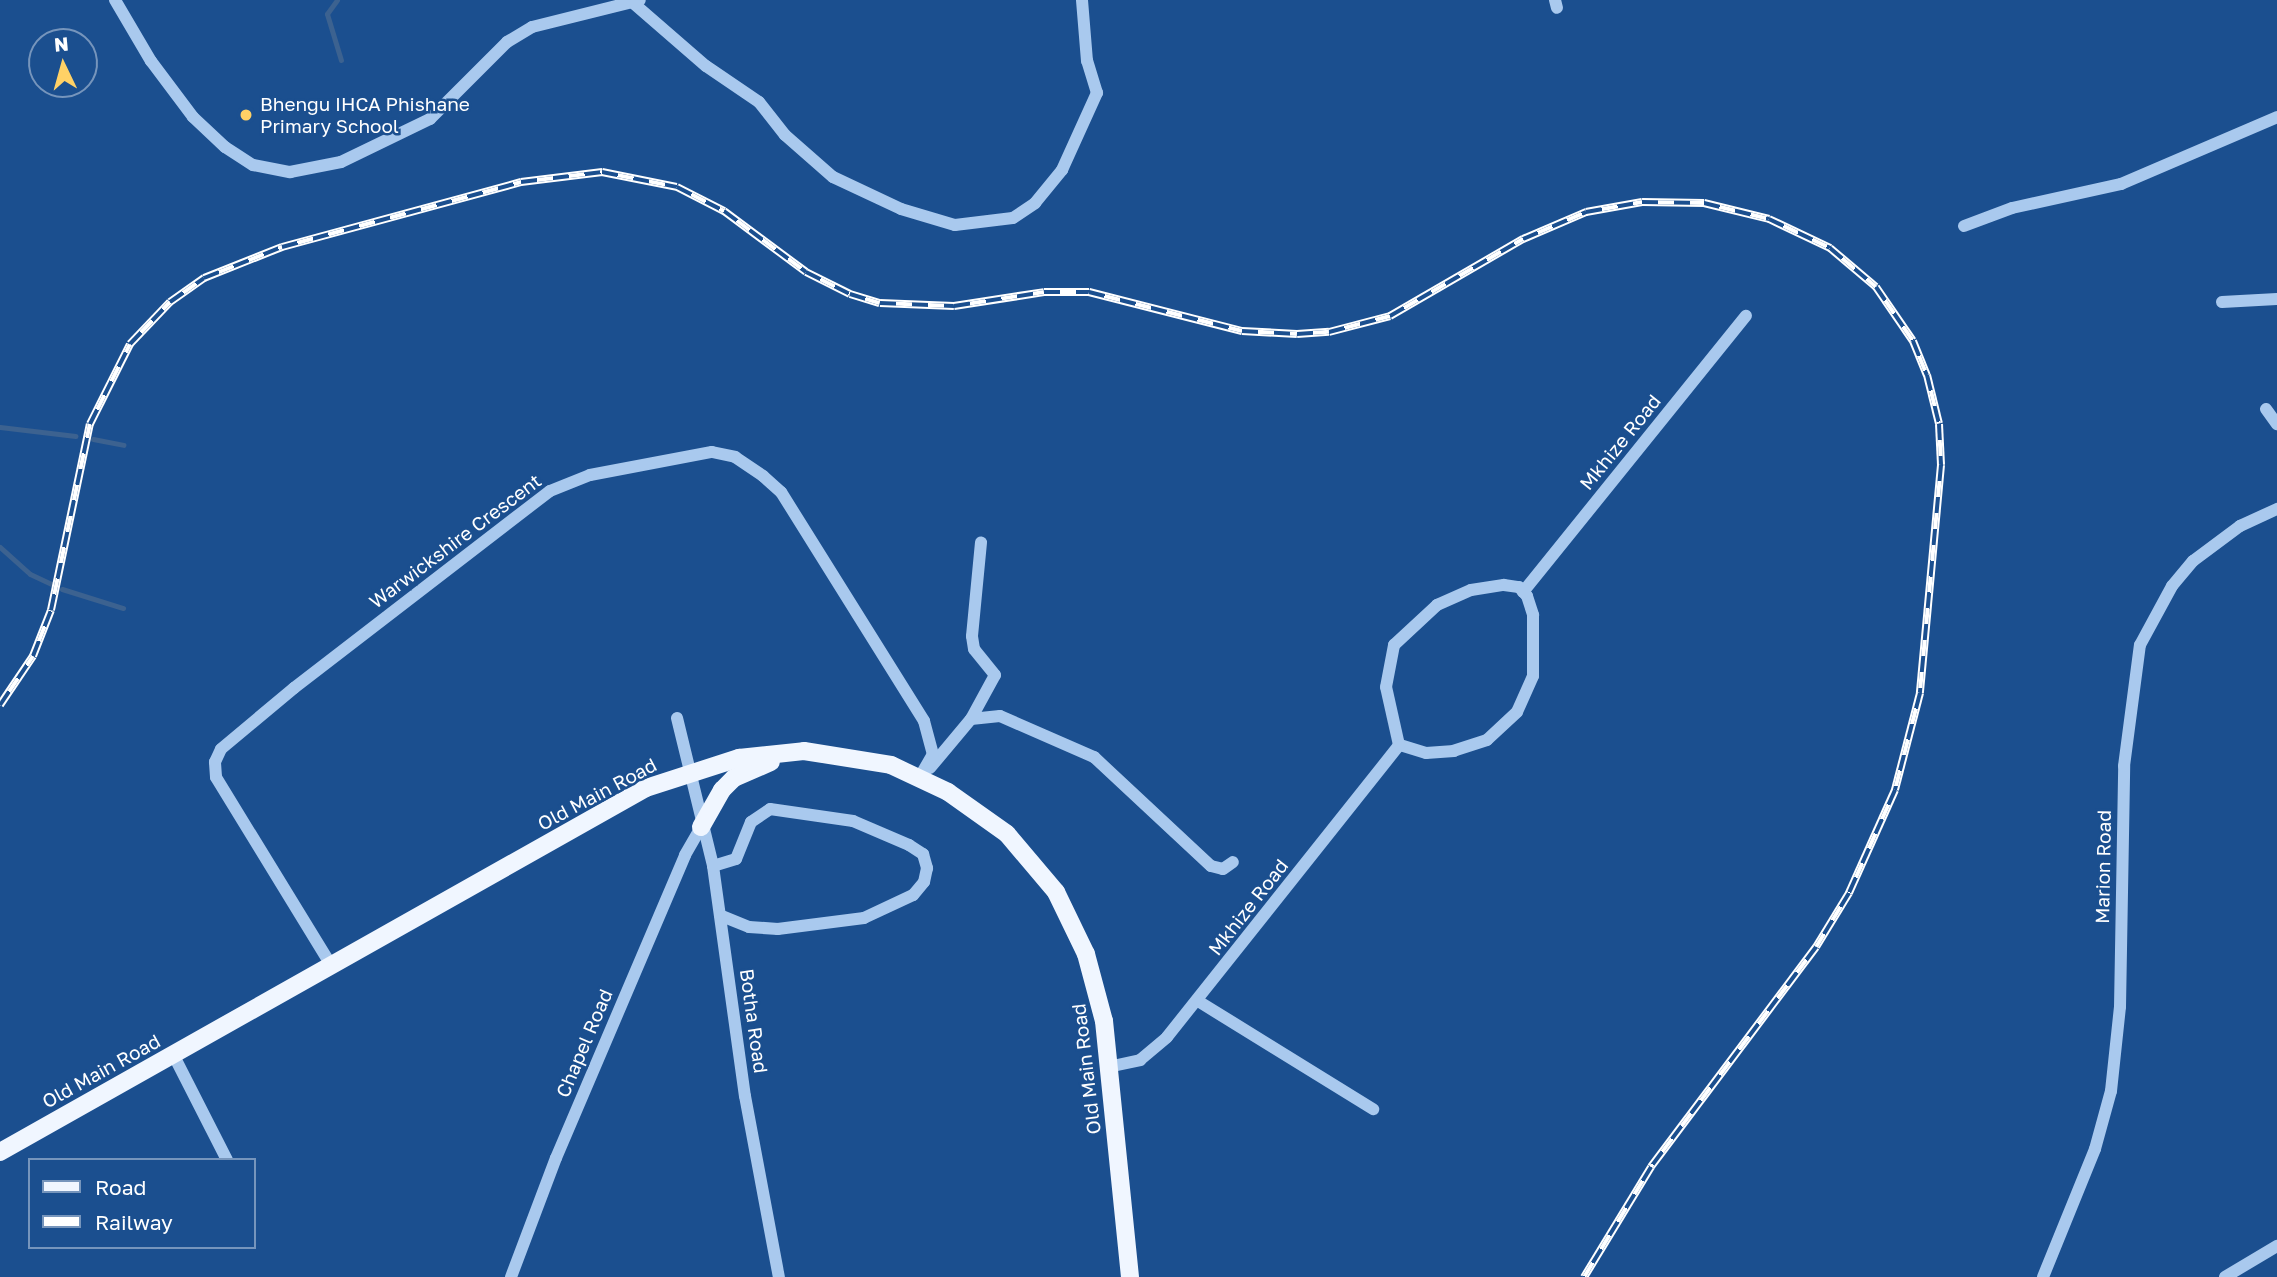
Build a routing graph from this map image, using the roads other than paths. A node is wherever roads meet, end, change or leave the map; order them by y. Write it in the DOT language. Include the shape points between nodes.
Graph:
graph roads {
  1 [pos="115,0"];
  2 [pos="1082,0"];
  3 [pos="638,1"];
  4 [pos="609,6"];
  5 [pos="2277,117"];
  6 [pos="1964,226"];
  7 [pos="2277,299"];
  8 [pos="2222,302"];
  9 [pos="1746,316"];
  10 [pos="2266,409"];
  11 [pos="2277,424"];
  12 [pos="2277,509"];
  13 [pos="981,542"];
  14 [pos="1523,592"];
  15 [pos="677,718"];
  16 [pos="971,719"];
  17 [pos="1399,745"];
  18 [pos="804,751"];
  19 [pos="688,772"];
  20 [pos="920,778"];
  21 [pos="701,827"];
  22 [pos="1233,862"];
  23 [pos="713,866"];
  24 [pos="720,915"];
  25 [pos="331,965"];
  26 [pos="1198,1001"];
  27 [pos="173,1055"];
  28 [pos="1108,1068"];
  29 [pos="1373,1109"];
  30 [pos="0,1152"];
  31 [pos="226,1158"];
  32 [pos="2277,1246"];
  33 [pos="511,1277"];
  34 [pos="779,1277"];
  35 [pos="1130,1277"];
  36 [pos="2043,1277"];
  37 [pos="2225,1277"];
  1 -- 4 [label="street" via="151,61 193,117 253,165 290,172 341,162 430,119 507,42 532,27"];
  2 -- 3 [label="street" via="1087,61 1097,93 1062,170 1035,203 1013,218 956,225 901,209 833,177 785,135 759,102 706,66"];
  3 -- 4 [label="street"];
  5 -- 6 [label="street" via="2121,184 2012,208"];
  7 -- 8 [label="street"];
  9 -- 14 [label="street, Mkhize Road"];
  10 -- 11 [label="street"];
  12 -- 36 [label="street, Marion Road" via="2240,526 2193,561 2172,586 2140,645 2124,766 2120,1007 2111,1091 2095,1149"];
  13 -- 16 [label="street" via="972,636 974,649 995,675"];
  14 -- 17 [label="street" via="1504,585 1471,590 1437,605 1394,645 1387,687"];
  14 -- 17 [label="street" via="1533,615 1534,663 1517,712 1488,740 1454,751 1426,753"];
  15 -- 19 [label="street, Botha Road"];
  16 -- 20 [label="street"];
  16 -- 22 [label="street" via="1000,716 1094,757 1211,866 1223,869"];
  17 -- 26 [label="street, Mkhize Road"];
  18 -- 19 [label="main road, Old Main Road" via="738,758"];
  18 -- 20 [label="main road, Old Main Road" via="880,762"];
  18 -- 21 [label="main road" via="734,778"];
  19 -- 21 [label="street, Botha Road"];
  19 -- 25 [label="main road, Old Main Road" via="646,788"];
  20 -- 25 [label="street, Warwickshire Crescent" via="933,754 924,721 772,484 735,457 712,452 590,475 550,491 221,749 215,762 216,777"];
  20 -- 28 [label="main road, Old Main Road" via="1007,834 1056,892 1075,925 1094,978"];
  21 -- 23 [label="street, Botha Road"];
  21 -- 33 [label="street, Chapel Road" via="567,1132"];
  23 -- 24 [label="street, Botha Road"];
  23 -- 24 [label="street" via="736,859 751,822 770,809 853,821 909,845 923,854 927,868 924,882 913,895 864,918 778,929 749,927"];
  24 -- 34 [label="street, Botha Road" via="745,1096"];
  25 -- 27 [label="main road, Old Main Road"];
  26 -- 28 [label="street, Mkhize Road" via="1140,1060"];
  26 -- 29 [label="street"];
  27 -- 30 [label="main road, Old Main Road"];
  27 -- 31 [label="street"];
  28 -- 35 [label="main road, Old Main Road"];
  32 -- 37 [label="street"];
}
